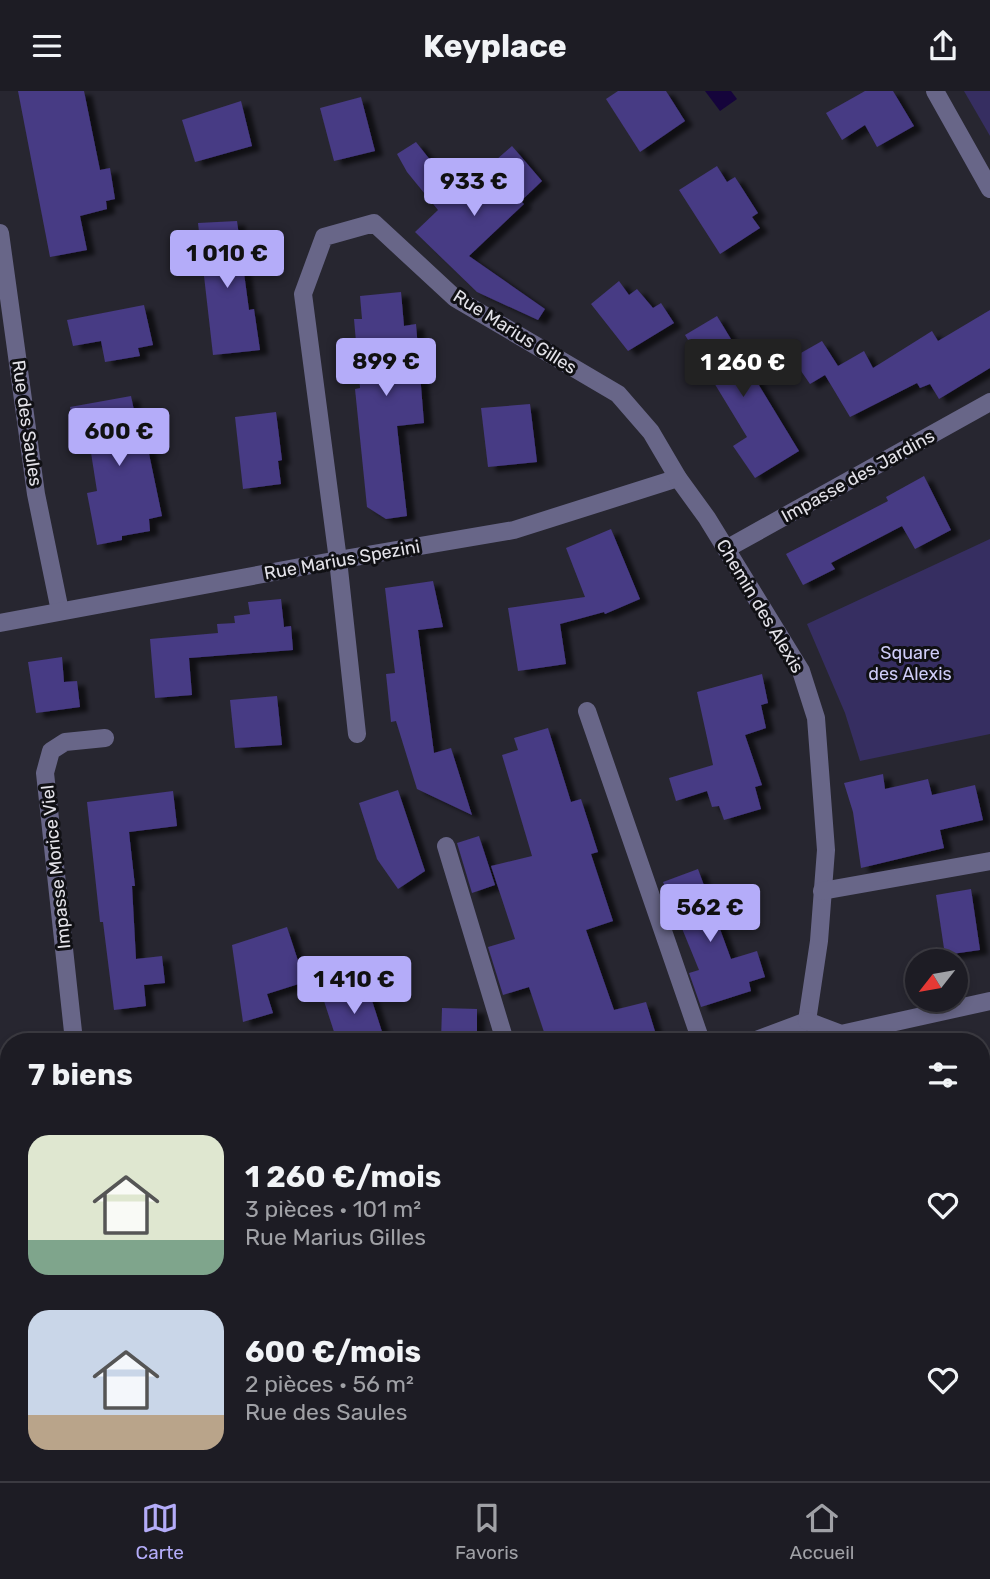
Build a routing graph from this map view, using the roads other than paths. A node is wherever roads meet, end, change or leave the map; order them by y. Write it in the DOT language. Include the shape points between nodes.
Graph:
graph roads {
  1 [pos="935,91"];
  2 [pos="990,189"];
  3 [pos="0,233"];
  4 [pos="990,402"];
  5 [pos="678,478"];
  6 [pos="726,549"];
  7 [pos="338,560"];
  8 [pos="60,611"];
  9 [pos="0,623"];
  10 [pos="587,711"];
  11 [pos="357,734"];
  12 [pos="105,738"];
  13 [pos="446,846"];
  14 [pos="990,861"];
  15 [pos="822,891"];
  16 [pos="990,1001"];
  17 [pos="807,1021"];
  18 [pos="73,1033"];
  19 [pos="503,1033"];
  20 [pos="698,1033"];
  21 [pos="775,1033"];
  22 [pos="838,1033"];
  23 [pos="846,1033"];
  1 -- 2 [label="street"];
  3 -- 8 [label="street, Rue des Saules" via="36,494"];
  4 -- 6 [label="street, Impasse des Jardins"];
  5 -- 6 [label="street, Chemin des Alexis"];
  5 -- 7 [label="street, Rue Marius Spezini" via="514,530"];
  5 -- 7 [label="street, Rue Marius Gilles" via="651,432 618,394 455,298 374,223 324,237 303,294"];
  6 -- 15 [label="street, Chemin des Alexis" via="801,671 816,718 826,850"];
  7 -- 8 [label="street, Rue Marius Spezini"];
  7 -- 11 [label="street"];
  8 -- 9 [label="street, Rue Marius Spezini"];
  10 -- 20 [label="street"];
  12 -- 18 [label="street, Impasse Morice Viel" via="65,742 51,751 45,773"];
  13 -- 19 [label="street"];
  14 -- 15 [label="street"];
  15 -- 17 [label="street, Chemin des Alexis"];
  16 -- 23 [label="street"];
  17 -- 21 [label="street"];
  17 -- 22 [label="street"];
}
